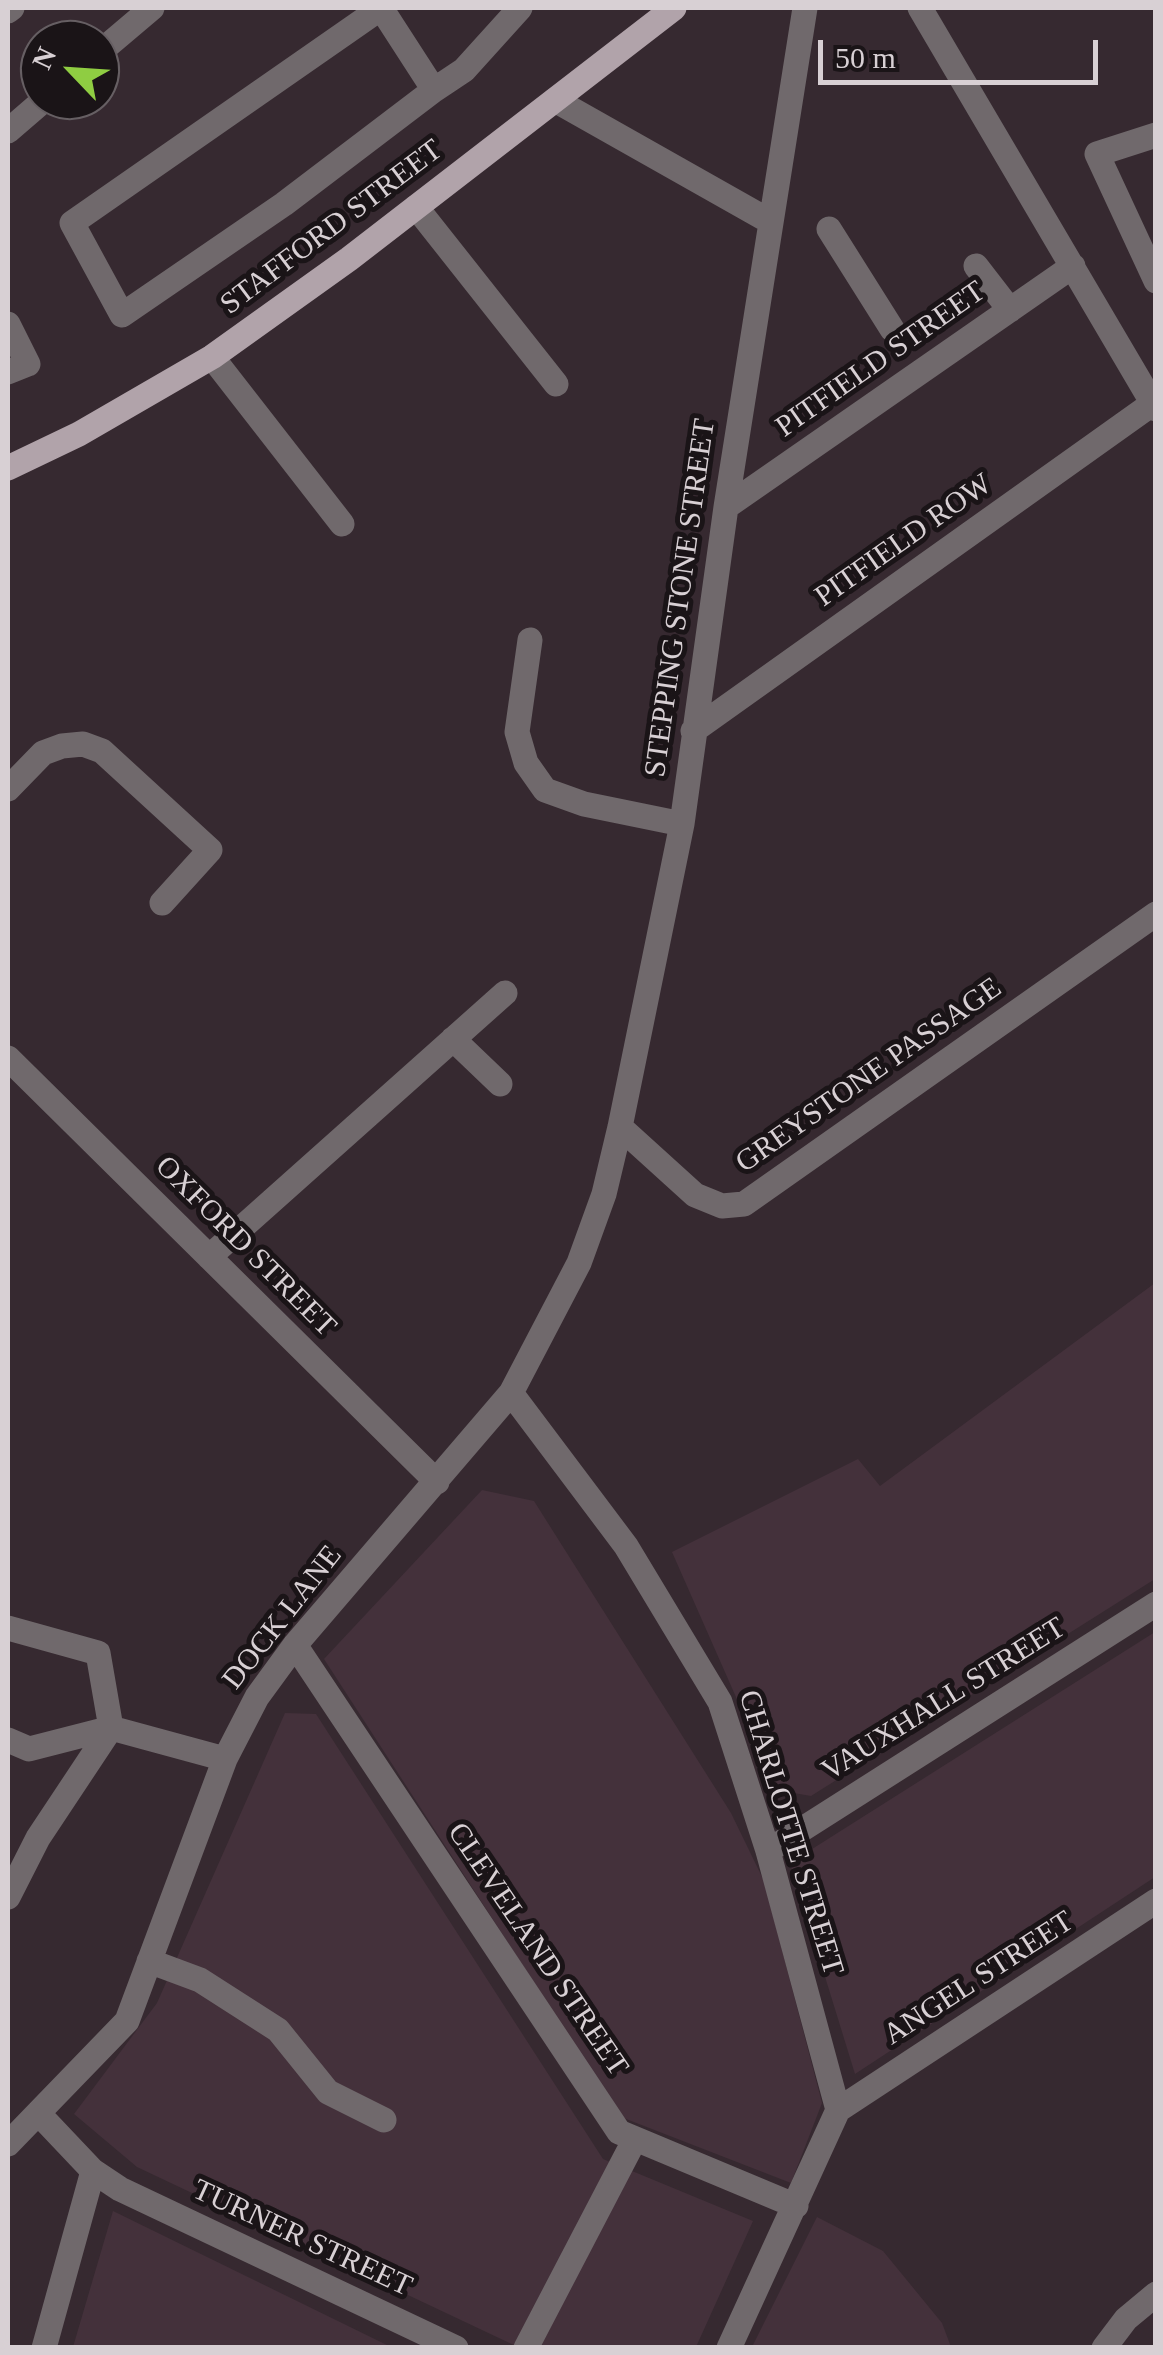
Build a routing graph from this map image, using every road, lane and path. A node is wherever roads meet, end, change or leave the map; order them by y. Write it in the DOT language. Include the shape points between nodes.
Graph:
graph roads {
  1 [pos="152,8"];
  2 [pos="520,8"];
  3 [pos="674,8"];
  4 [pos="805,8"];
  5 [pos="920,8"];
  6 [pos="120,35"];
  7 [pos="434,90"];
  8 [pos="555,100"];
  9 [pos="1156,135"];
  10 [pos="416,207"];
  11 [pos="772,222"];
  12 [pos="829,229"];
  13 [pos="976,266"];
  14 [pos="1073,266"];
  15 [pos="1156,281"];
  16 [pos="1010,310"];
  17 [pos="8,324"];
  18 [pos="892,329"];
  19 [pos="212,357"];
  20 [pos="8,372"];
  21 [pos="556,384"];
  22 [pos="1154,407"];
  23 [pos="8,468"];
  24 [pos="726,507"];
  25 [pos="342,524"];
  26 [pos="530,640"];
  27 [pos="693,731"];
  28 [pos="8,789"];
  29 [pos="682,824"];
  30 [pos="162,903"];
  31 [pos="1156,914"];
  32 [pos="504,993"];
  33 [pos="453,1038"];
  34 [pos="8,1058"];
  35 [pos="500,1084"];
  36 [pos="620,1126"];
  37 [pos="604,1194"];
  38 [pos="209,1257"];
  39 [pos="511,1393"];
  40 [pos="438,1482"];
  41 [pos="1156,1604"];
  42 [pos="8,1628"];
  43 [pos="295,1645"];
  44 [pos="112,1728"];
  45 [pos="8,1740"];
  46 [pos="224,1760"];
  47 [pos="768,1851"];
  48 [pos="8,1897"];
  49 [pos="1156,1902"];
  50 [pos="149,1961"];
  51 [pos="838,2110"];
  52 [pos="39,2114"];
  53 [pos="384,2120"];
  54 [pos="636,2138"];
  55 [pos="8,2144"];
  56 [pos="93,2171"];
  57 [pos="796,2206"];
  58 [pos="1156,2294"];
  59 [pos="44,2348"];
  60 [pos="456,2348"];
  61 [pos="526,2348"];
  62 [pos="729,2348"];
  63 [pos="1104,2348"];
  1 -- 6 [label="street"];
  2 -- 7 [label="street" via="464,70"];
  3 -- 8 [label="main road, STAFFORD STREET"];
  4 -- 11 [label="street, STEPPING STONE STREET"];
  5 -- 14 [label="street"];
  7 -- 7 [label="street" via="122,316 72,223 381,8"];
  8 -- 10 [label="main road, STAFFORD STREET"];
  8 -- 11 [label="street"];
  9 -- 15 [label="street" via="1097,154"];
  10 -- 19 [label="main road, STAFFORD STREET"];
  10 -- 21 [label="street"];
  11 -- 24 [label="street, STEPPING STONE STREET"];
  12 -- 18 [label="street"];
  13 -- 16 [label="street"];
  14 -- 16 [label="street, PITFIELD STREET"];
  14 -- 22 [label="street"];
  16 -- 24 [label="street, PITFIELD STREET"];
  17 -- 20 [label="street" via="28,364"];
  19 -- 23 [label="main road, STAFFORD STREET"];
  19 -- 25 [label="street"];
  22 -- 27 [label="street, PITFIELD ROW"];
  24 -- 27 [label="street, STEPPING STONE STREET"];
  26 -- 29 [label="street" via="518,732 526,763 545,790"];
  27 -- 29 [label="street, STEPPING STONE STREET"];
  28 -- 30 [label="street" via="43,753 83,744 102,751 210,850"];
  29 -- 36 [label="street, STEPPING STONE STREET"];
  31 -- 36 [label="street, GREYSTONE PASSAGE" via="744,1204 722,1206 695,1195"];
  32 -- 33 [label="street"];
  33 -- 35 [label="street"];
  33 -- 38 [label="street"];
  34 -- 38 [label="street, OXFORD STREET"];
  36 -- 37 [label="street, STEPPING STONE STREET"];
  37 -- 39 [label="street, DOCK LANE" via="580,1263"];
  38 -- 40 [label="street, OXFORD STREET"];
  39 -- 40 [label="street, DOCK LANE"];
  39 -- 47 [label="street, CHARLOTTE STREET" via="626,1546 720,1702"];
  40 -- 43 [label="street, DOCK LANE"];
  41 -- 47 [label="street, VAUXHALL STREET"];
  42 -- 44 [label="street" via="98,1653"];
  43 -- 46 [label="street, DOCK LANE" via="257,1697"];
  43 -- 54 [label="street, CLEVELAND STREET" via="620,2132"];
  44 -- 45 [label="street" via="30,1749"];
  44 -- 46 [label="street"];
  44 -- 48 [label="street" via="38,1838"];
  46 -- 50 [label="street, DOCK LANE"];
  47 -- 51 [label="street, CHARLOTTE STREET"];
  49 -- 51 [label="street, ANGEL STREET"];
  50 -- 52 [label="street, DOCK LANE" via="127,2020"];
  50 -- 53 [label="street" via="200,1980 278,2030 328,2092"];
  51 -- 57 [label="street"];
  52 -- 55 [label="street, DOCK LANE"];
  52 -- 56 [label="street, TURNER STREET"];
  54 -- 57 [label="street, CLEVELAND STREET"];
  54 -- 61 [label="street"];
  56 -- 59 [label="street"];
  56 -- 60 [label="street, TURNER STREET"];
  57 -- 62 [label="street"];
  58 -- 63 [label="street"];
}
